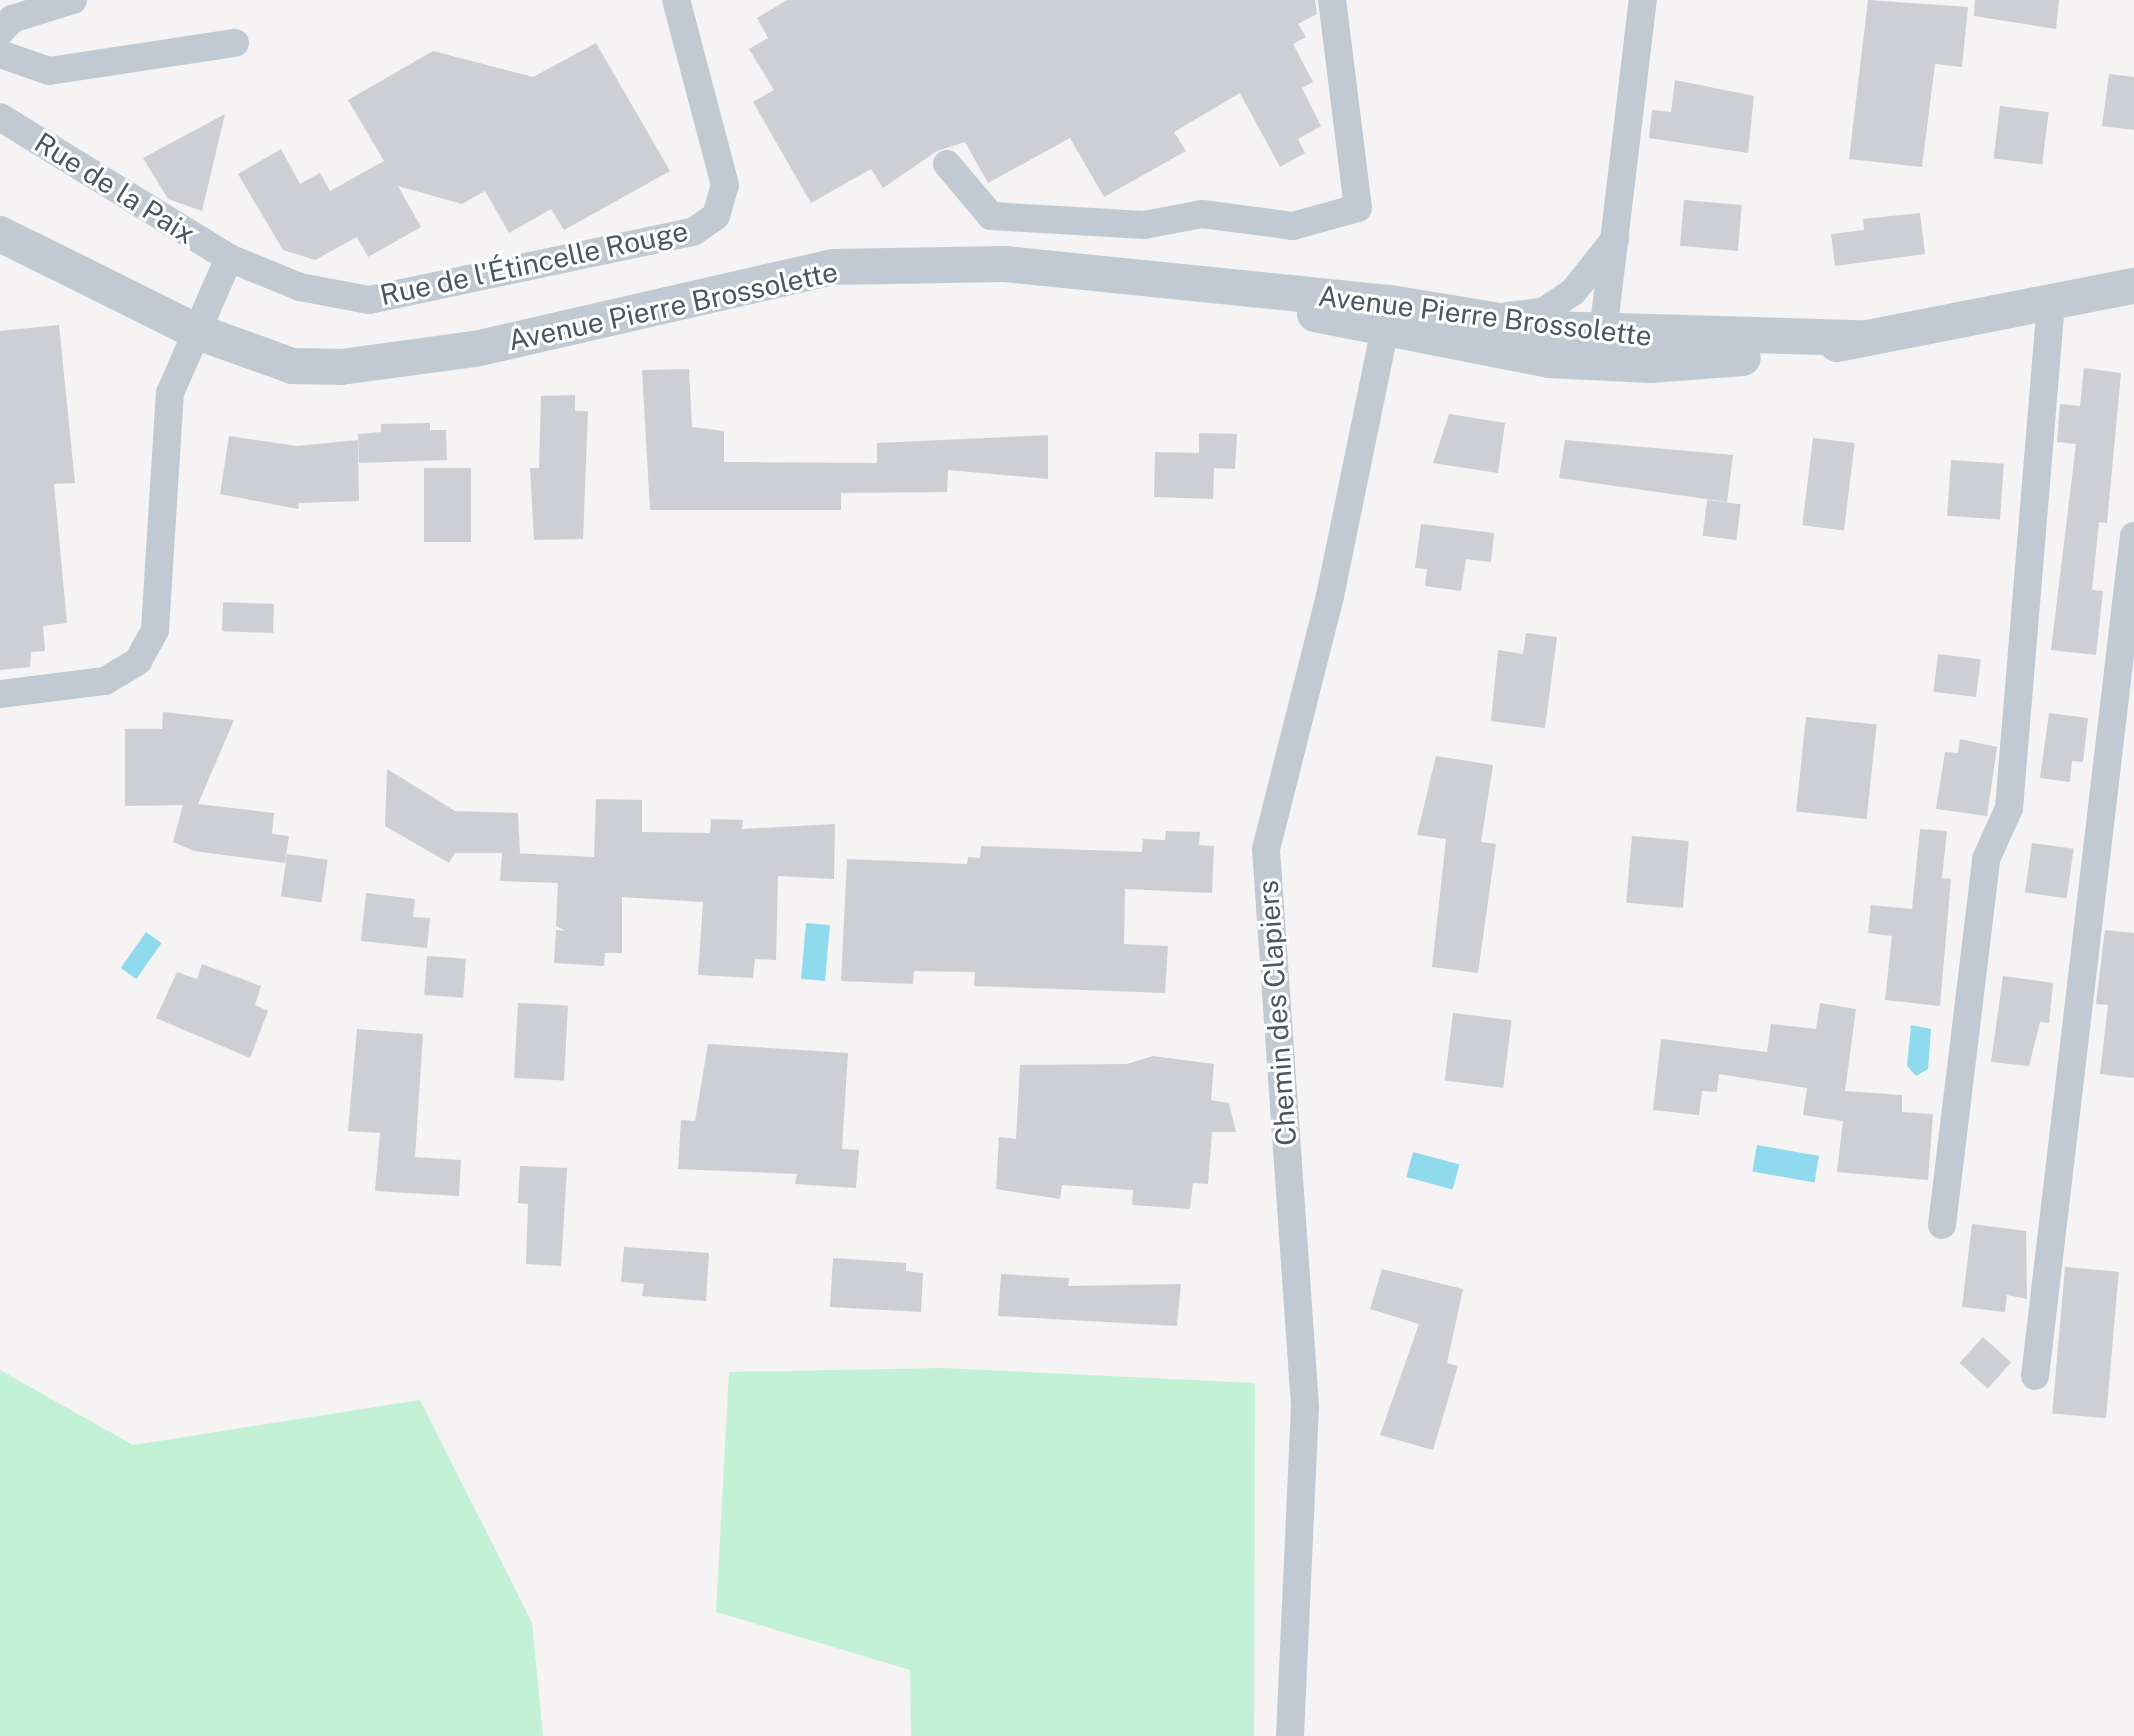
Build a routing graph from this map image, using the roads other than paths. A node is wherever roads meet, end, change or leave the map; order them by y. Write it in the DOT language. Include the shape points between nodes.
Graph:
graph roads {
  1 [pos="73,0"];
  2 [pos="676,0"];
  3 [pos="1332,0"];
  4 [pos="1643,0"];
  5 [pos="0,32"];
  6 [pos="235,43"];
  7 [pos="0,54"];
  8 [pos="0,117"];
  9 [pos="947,164"];
  10 [pos="0,234"];
  11 [pos="1615,239"];
  12 [pos="229,258"];
  13 [pos="2134,286"];
  14 [pos="2051,303"];
  15 [pos="1387,317"];
  16 [pos="1488,319"];
  17 [pos="195,331"];
  18 [pos="1602,347"];
  19 [pos="2134,536"];
  20 [pos="0,694"];
  21 [pos="1942,1225"];
  22 [pos="2035,1376"];
  23 [pos="1290,1736"];
  1 -- 5 [label="street" via="12,19"];
  2 -- 12 [label="street, Rue de l'Étincelle Rouge" via="725,185 716,216 693,232 369,300 300,287"];
  3 -- 9 [label="street" via="1358,208 1293,226 1202,214 1144,225 991,216"];
  4 -- 11 [label="street"];
  6 -- 7 [label="street" via="49,71"];
  8 -- 12 [label="street, Rue de la Paix"];
  10 -- 17 [label="street, Avenue Pierre Brossolette"];
  11 -- 16 [label="street" via="1573,292 1543,312"];
  11 -- 18 [label="street"];
  12 -- 17 [label="street"];
  13 -- 14 [label="street, Avenue Pierre Brossolette"];
  14 -- 18 [label="street, Avenue Pierre Brossolette" via="1861,338"];
  14 -- 21 [label="street" via="2009,808 1986,859"];
  15 -- 16 [label="street, Avenue Pierre Brossolette"];
  15 -- 17 [label="street, Avenue Pierre Brossolette" via="1205,286 1005,264 832,267 475,349 341,367 292,366"];
  15 -- 18 [label="street, Avenue Pierre Brossolette" via="1479,351"];
  15 -- 23 [label="street, Chemin des Clapiers" via="1330,596 1266,849 1305,1406"];
  16 -- 18 [label="street, Avenue Pierre Brossolette"];
  17 -- 20 [label="street" via="170,393 155,630 138,661 105,681"];
  19 -- 22 [label="street"];
}
